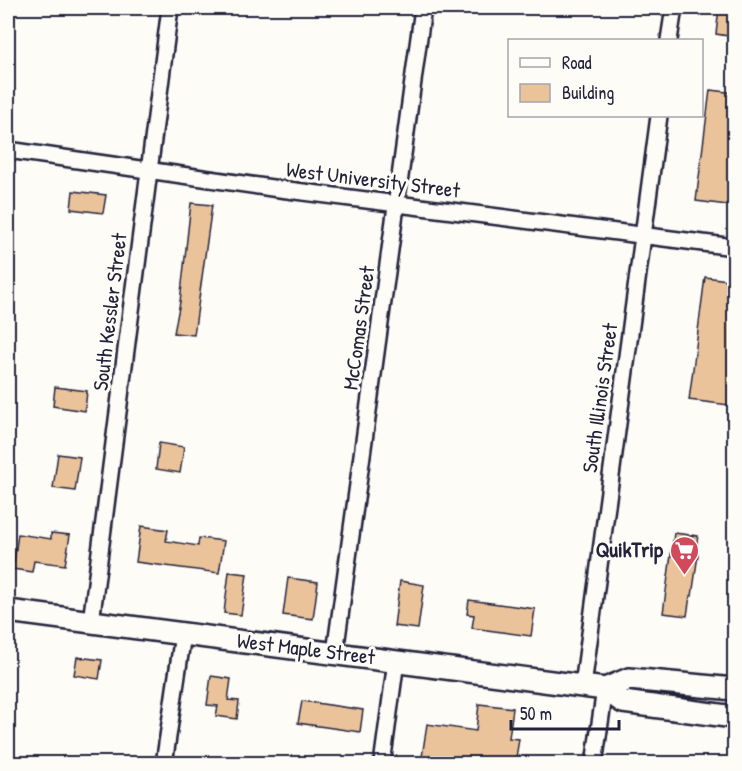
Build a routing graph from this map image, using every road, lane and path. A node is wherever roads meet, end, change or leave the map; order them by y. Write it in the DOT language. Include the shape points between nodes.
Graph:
graph roads {
  1 [pos="170,8"];
  2 [pos="423,8"];
  3 [pos="674,8"];
  4 [pos="669,39"];
  5 [pos="659,117"];
  6 [pos="8,150"];
  7 [pos="149,170"];
  8 [pos="398,204"];
  9 [pos="643,235"];
  10 [pos="735,247"];
  11 [pos="8,611"];
  12 [pos="91,622"];
  13 [pos="183,634"];
  14 [pos="335,653"];
  15 [pos="396,661"];
  16 [pos="583,686"];
  17 [pos="604,689"];
  18 [pos="735,689"];
  19 [pos="735,717"];
  20 [pos="164,764"];
  21 [pos="382,764"];
  22 [pos="594,764"];
  1 -- 7 [label="street, South Kessler Street"];
  2 -- 8 [label="street, McComas Street"];
  3 -- 4 [label="street"];
  5 -- 9 [label="street, South Illinois Street"];
  6 -- 7 [label="street, West University Street"];
  7 -- 8 [label="street, West University Street"];
  7 -- 12 [label="street, South Kessler Street"];
  8 -- 9 [label="street, West University Street"];
  8 -- 14 [label="street, McComas Street"];
  9 -- 10 [label="street, West University Street"];
  9 -- 16 [label="street, South Illinois Street"];
  11 -- 12 [label="street, West Maple Street"];
  12 -- 13 [label="street, West Maple Street"];
  13 -- 14 [label="street, West Maple Street"];
  13 -- 20 [label="street"];
  14 -- 15 [label="street, West Maple Street"];
  15 -- 16 [label="street, West Maple Street"];
  15 -- 21 [label="street"];
  16 -- 17 [label="street, West Maple Street"];
  17 -- 18 [label="street, West Maple Street" via="629,679"];
  17 -- 19 [label="street, West Maple Street" via="623,702"];
  17 -- 22 [label="street"];
}
